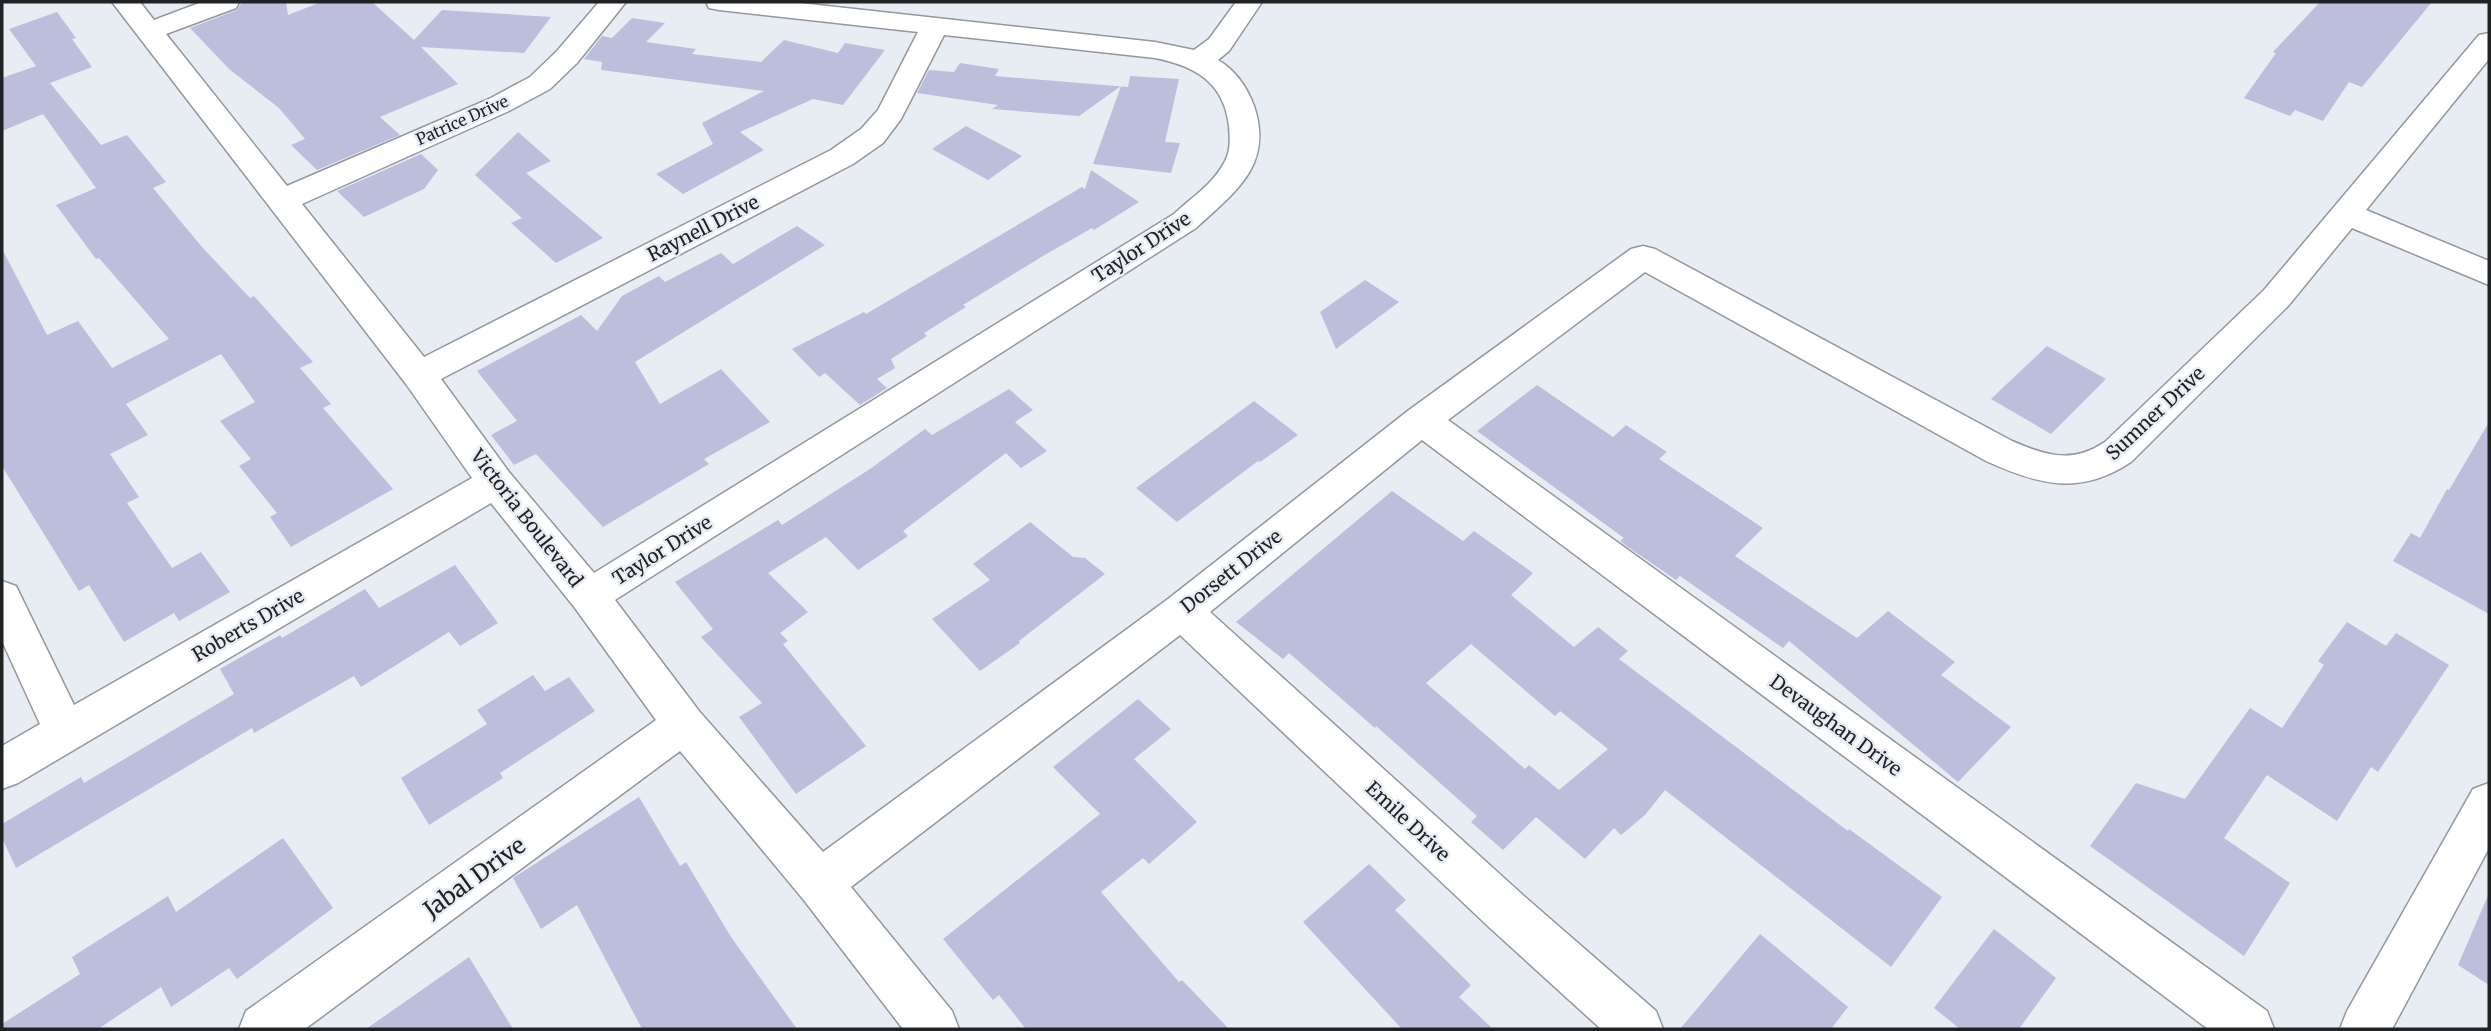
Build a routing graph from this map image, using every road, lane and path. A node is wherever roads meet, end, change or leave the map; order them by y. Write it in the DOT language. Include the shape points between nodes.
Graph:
graph roads {
  1 [pos="126,2"];
  2 [pos="226,2"];
  3 [pos="613,2"];
  4 [pos="719,2"];
  5 [pos="1249,2"];
  6 [pos="935,25"];
  7 [pos="149,31"];
  8 [pos="2489,41"];
  9 [pos="1199,60"];
  10 [pos="282,200"];
  11 [pos="2345,213"];
  12 [pos="1643,257"];
  13 [pos="2489,274"];
  14 [pos="419,376"];
  15 [pos="1422,420"];
  16 [pos="496,482"];
  17 [pos="589,596"];
  18 [pos="2,598"];
  19 [pos="1182,611"];
  20 [pos="684,724"];
  21 [pos="65,731"];
  22 [pos="2,769"];
  23 [pos="2489,804"];
  24 [pos="819,883"];
  25 [pos="264,1029"];
  26 [pos="934,1029"];
  27 [pos="1637,1029"];
  28 [pos="2249,1029"];
  29 [pos="2365,1029"];
  1 -- 7 [label="street, Victoria Boulevard"];
  2 -- 7 [label="street"];
  3 -- 10 [label="street, Patrice Drive" via="540,83"];
  4 -- 6 [label="street, Taylor Drive"];
  5 -- 9 [label="street" via="1219,45"];
  6 -- 9 [label="street, Taylor Drive" via="1154,50"];
  6 -- 14 [label="street, Raynell Drive" via="891,113 872,136 842,157"];
  7 -- 10 [label="street, Victoria Boulevard"];
  8 -- 11 [label="street, Sumner Drive"];
  9 -- 17 [label="street, Taylor Drive" via="1224,77 1238,100 1244,126 1243,156 1228,180 1185,221"];
  10 -- 14 [label="street, Victoria Boulevard"];
  11 -- 12 [label="street, Sumner Drive" via="2276,298 2118,452 2095,466 2061,472 2011,457 1970,437"];
  11 -- 13 [label="street"];
  12 -- 15 [label="street, Dorsett Drive"];
  14 -- 16 [label="street, Victoria Boulevard"];
  15 -- 19 [label="street, Dorsett Drive"];
  15 -- 28 [label="street, Devaughan Drive"];
  16 -- 17 [label="street, Victoria Boulevard"];
  16 -- 21 [label="street, Roberts Drive"];
  17 -- 20 [label="street, Victoria Boulevard"];
  18 -- 21 [label="street"];
  19 -- 24 [label="street, Dorsett Drive"];
  19 -- 27 [label="street, Emile Drive"];
  20 -- 24 [label="street, Victoria Boulevard"];
  20 -- 25 [label="street, Jabal Drive"];
  21 -- 22 [label="street, Roberts Drive"];
  23 -- 29 [label="street"];
  24 -- 26 [label="street, Victoria Boulevard"];
}
